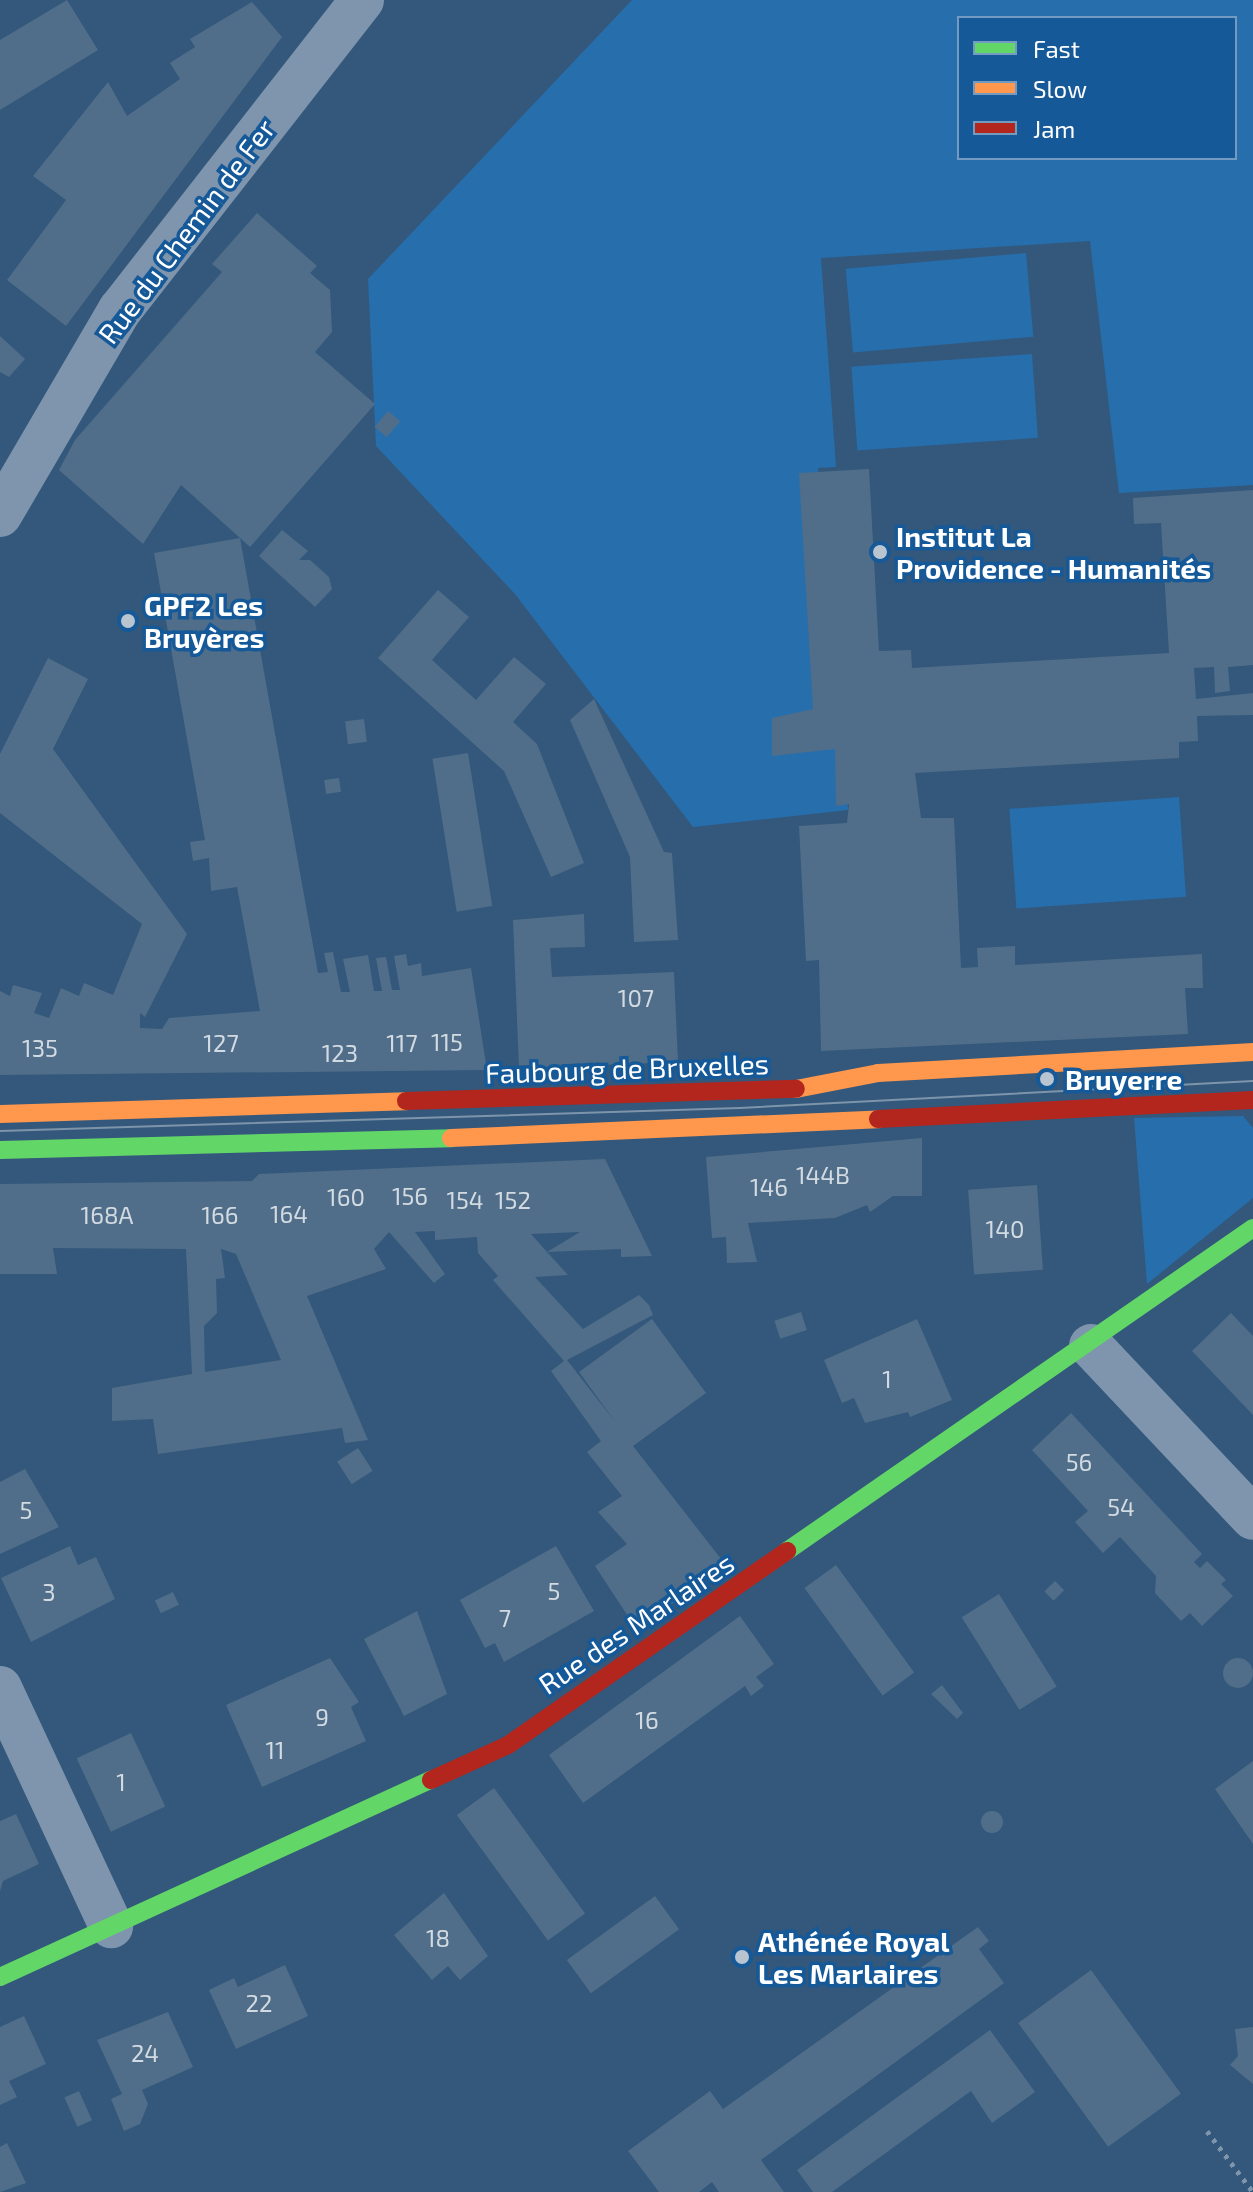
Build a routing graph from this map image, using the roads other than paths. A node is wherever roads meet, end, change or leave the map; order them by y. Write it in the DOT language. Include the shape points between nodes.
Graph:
graph roads {
  1 [pos="362,0"];
  2 [pos="0,515"];
  3 [pos="1253,1052"];
  4 [pos="1253,1100"];
  5 [pos="0,1114"];
  6 [pos="0,1150"];
  7 [pos="1253,1228"];
  8 [pos="1091,1346"];
  9 [pos="1253,1518"];
  10 [pos="0,1688"];
  11 [pos="111,1926"];
  12 [pos="0,1977"];
  1 -- 2 [label="street, Rue du Chemin de Fer" via="120,310"];
  3 -- 5 [label="street, Faubourg de Bruxelles" via="878,1073 814,1088"];
  4 -- 6 [label="street" via="528,1136"];
  7 -- 8 [label="street, Rue des Marlaires"];
  8 -- 9 [label="street"];
  8 -- 11 [label="street, Rue des Marlaires" via="508,1745"];
  10 -- 11 [label="street"];
  11 -- 12 [label="street, Rue des Marlaires"];
}
